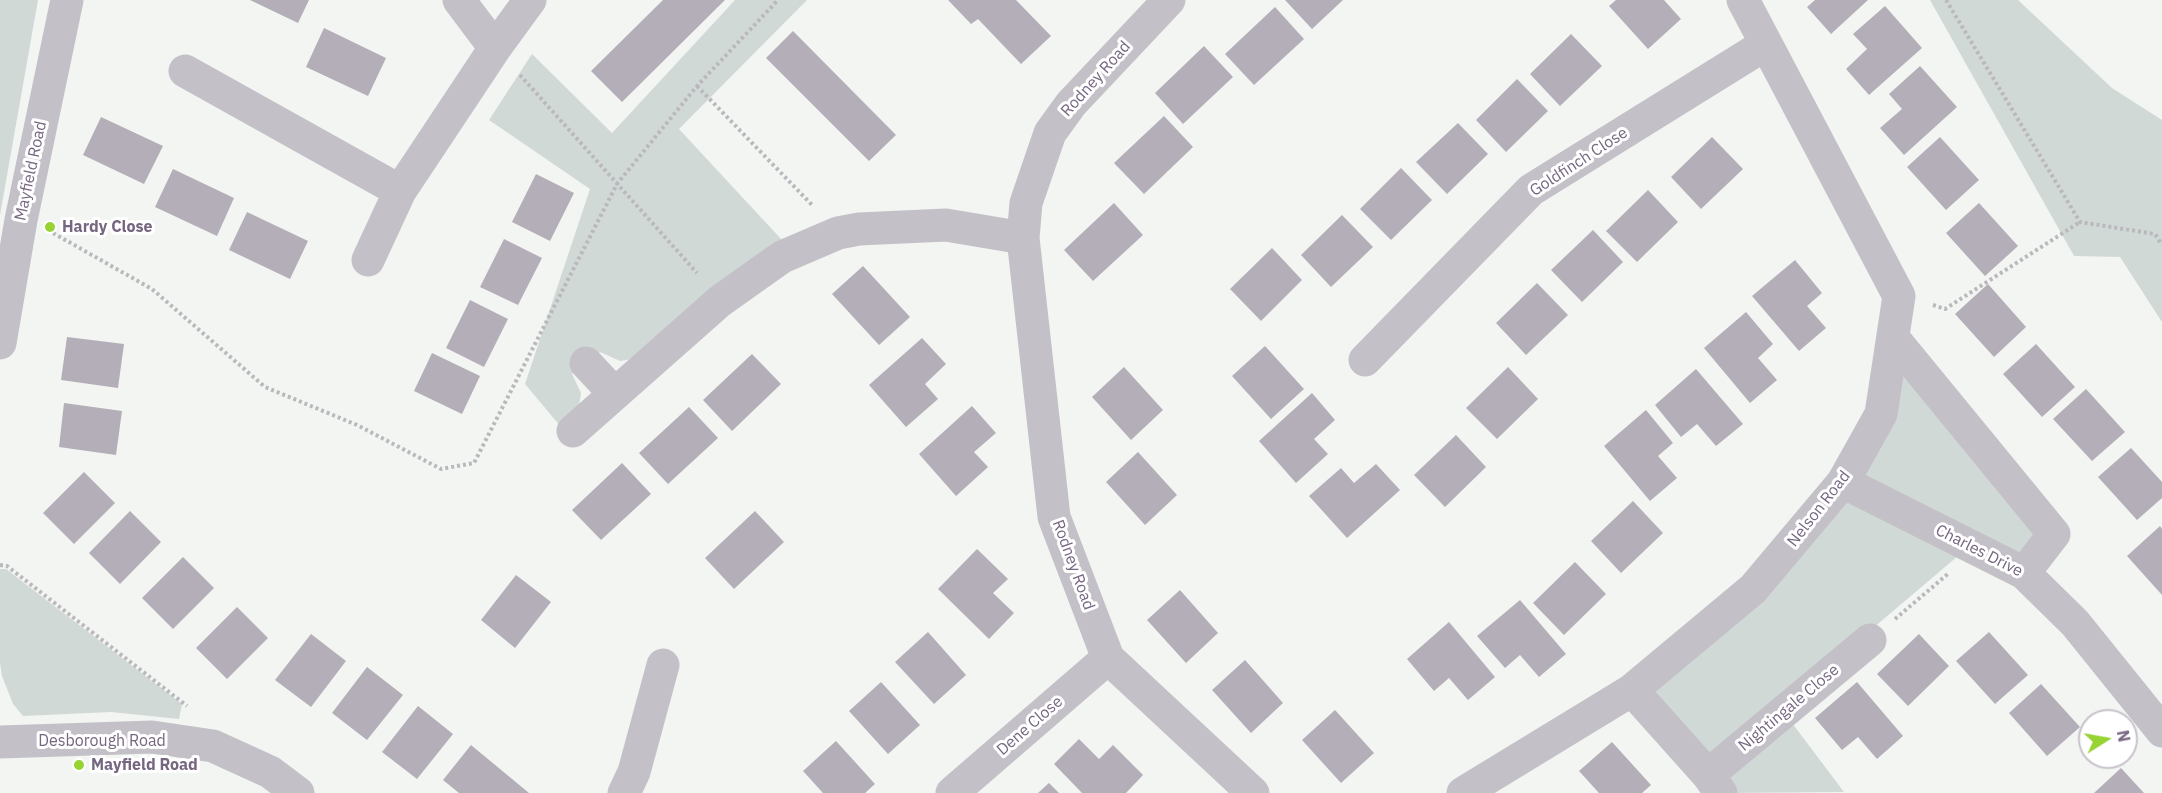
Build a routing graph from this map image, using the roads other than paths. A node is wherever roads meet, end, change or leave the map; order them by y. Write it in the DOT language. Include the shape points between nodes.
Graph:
graph roads {
  1 [pos="67,0"];
  2 [pos="459,0"];
  3 [pos="530,0"];
  4 [pos="1169,0"];
  5 [pos="1743,0"];
  6 [pos="1766,44"];
  7 [pos="495,48"];
  8 [pos="184,71"];
  9 [pos="400,191"];
  10 [pos="1023,238"];
  11 [pos="368,260"];
  12 [pos="3,300"];
  13 [pos="1894,339"];
  14 [pos="0,343"];
  15 [pos="1365,360"];
  16 [pos="586,363"];
  17 [pos="615,394"];
  18 [pos="573,431"];
  19 [pos="1843,482"];
  20 [pos="2024,573"];
  21 [pos="1870,640"];
  22 [pos="1108,658"];
  23 [pos="663,665"];
  24 [pos="1632,690"];
  25 [pos="2162,731"];
  26 [pos="0,742"];
  27 [pos="1715,784"];
  28 [pos="298,793"];
  29 [pos="624,793"];
  30 [pos="952,793"];
  31 [pos="1253,793"];
  32 [pos="1463,793"];
  1 -- 12 [label="street, Mayfield Road"];
  2 -- 7 [label="street"];
  3 -- 7 [label="street"];
  4 -- 10 [label="street, Rodney Road" via="1071,104 1050,133 1026,203"];
  5 -- 6 [label="street"];
  6 -- 13 [label="street, Nelson Road" via="1899,296"];
  6 -- 15 [label="street, Goldfinch Close" via="1531,190"];
  7 -- 9 [label="street"];
  8 -- 9 [label="street"];
  9 -- 11 [label="street"];
  10 -- 17 [label="street" via="946,225 838,232 782,257 720,302"];
  10 -- 22 [label="street, Rodney Road" via="1054,517"];
  12 -- 14 [label="street, Mayfield Road"];
  13 -- 19 [label="street, Nelson Road" via="1881,414"];
  13 -- 20 [label="street" via="2054,534"];
  16 -- 17 [label="street"];
  17 -- 18 [label="street"];
  19 -- 20 [label="street, Charles Drive"];
  19 -- 24 [label="street, Nelson Road" via="1753,589"];
  20 -- 25 [label="street, Charles Drive" via="2075,623"];
  21 -- 27 [label="street, Nightingale Close"];
  22 -- 30 [label="street, Dene Close"];
  22 -- 31 [label="street, Rodney Road"];
  23 -- 29 [label="street" via="634,772"];
  24 -- 27 [label="street, Nightingale Close"];
  24 -- 32 [label="street, Nelson Road"];
  26 -- 28 [label="street, Desborough Road" via="152,737 213,746 270,772"];
}
